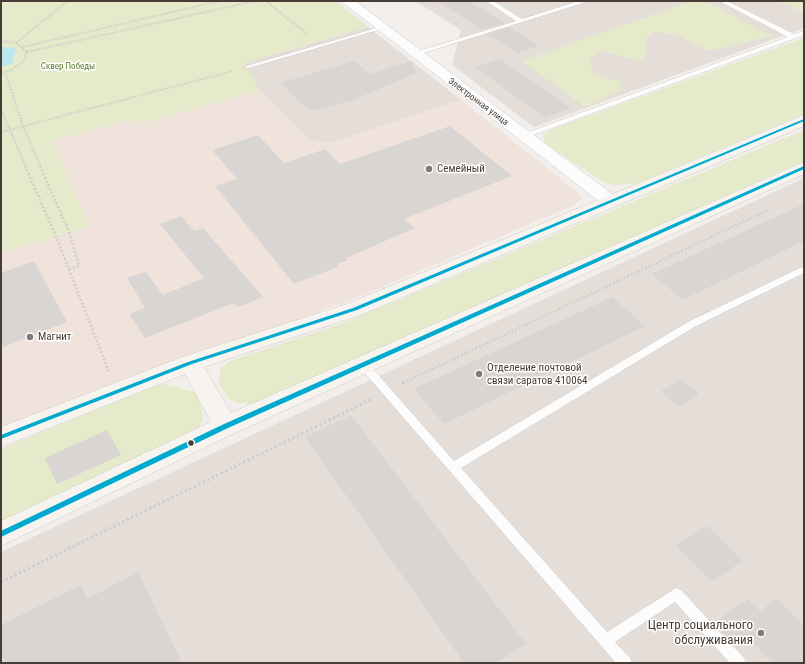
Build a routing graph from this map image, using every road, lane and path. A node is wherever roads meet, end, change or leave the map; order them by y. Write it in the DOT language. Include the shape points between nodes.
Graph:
graph roads {
  1 [pos="68,1"];
  2 [pos="220,1"];
  3 [pos="255,1"];
  4 [pos="266,1"];
  5 [pos="347,1"];
  6 [pos="489,1"];
  7 [pos="566,1"];
  8 [pos="586,1"];
  9 [pos="722,1"];
  10 [pos="573,5"];
  11 [pos="521,21"];
  12 [pos="382,28"];
  13 [pos="804,33"];
  14 [pos="794,37"];
  15 [pos="311,38"];
  16 [pos="1,41"];
  17 [pos="16,43"];
  18 [pos="23,46"];
  19 [pos="27,52"];
  20 [pos="415,54"];
  21 [pos="247,67"];
  22 [pos="5,72"];
  23 [pos="1,73"];
  24 [pos="1,110"];
  25 [pos="804,120"];
  26 [pos="23,126"];
  27 [pos="8,130"];
  28 [pos="1,132"];
  29 [pos="522,136"];
  30 [pos="804,168"];
  31 [pos="610,201"];
  32 [pos="804,269"];
  33 [pos="68,270"];
  34 [pos="190,364"];
  35 [pos="362,364"];
  36 [pos="117,390"];
  37 [pos="226,426"];
  38 [pos="1,437"];
  39 [pos="453,467"];
  40 [pos="1,534"];
  41 [pos="606,640"];
  42 [pos="626,663"];
  43 [pos="739,663"];
  1 -- 17 [label="path"];
  2 -- 18 [label="path"];
  3 -- 19 [label="path"];
  4 -- 15 [label="path"];
  5 -- 12 [label="street, Электронная улица"];
  6 -- 11 [label="lane"];
  7 -- 10 [label="lane"];
  8 -- 10 [label="lane"];
  9 -- 14 [label="lane"];
  10 -- 11 [label="lane"];
  11 -- 20 [label="lane"];
  12 -- 20 [label="street, Электронная улица"];
  12 -- 21 [label="lane"];
  13 -- 14 [label="lane"];
  14 -- 29 [label="lane"];
  16 -- 17 [label="path"];
  17 -- 18 [label="path"];
  18 -- 19 [label="path"];
  19 -- 22 [label="path" via="23,62"];
  20 -- 29 [label="street, Электронная улица"];
  21 -- 26 [label="path"];
  22 -- 23 [label="path"];
  22 -- 26 [label="path"];
  24 -- 27 [label="path"];
  25 -- 31 [label="street"];
  26 -- 27 [label="path"];
  26 -- 33 [label="path" via="69,232 79,266"];
  27 -- 28 [label="path"];
  27 -- 33 [label="path" via="56,236"];
  29 -- 31 [label="street, Электронная улица"];
  30 -- 35 [label="street"];
  31 -- 34 [label="street" via="355,309"];
  32 -- 39 [label="lane" via="692,324"];
  33 -- 36 [label="path"];
  34 -- 36 [label="street"];
  34 -- 37 [label="street"];
  35 -- 37 [label="street"];
  35 -- 39 [label="lane"];
  36 -- 38 [label="street"];
  37 -- 40 [label="street"];
  39 -- 41 [label="lane"];
  41 -- 42 [label="lane"];
  41 -- 43 [label="lane" via="676,594"];
}
